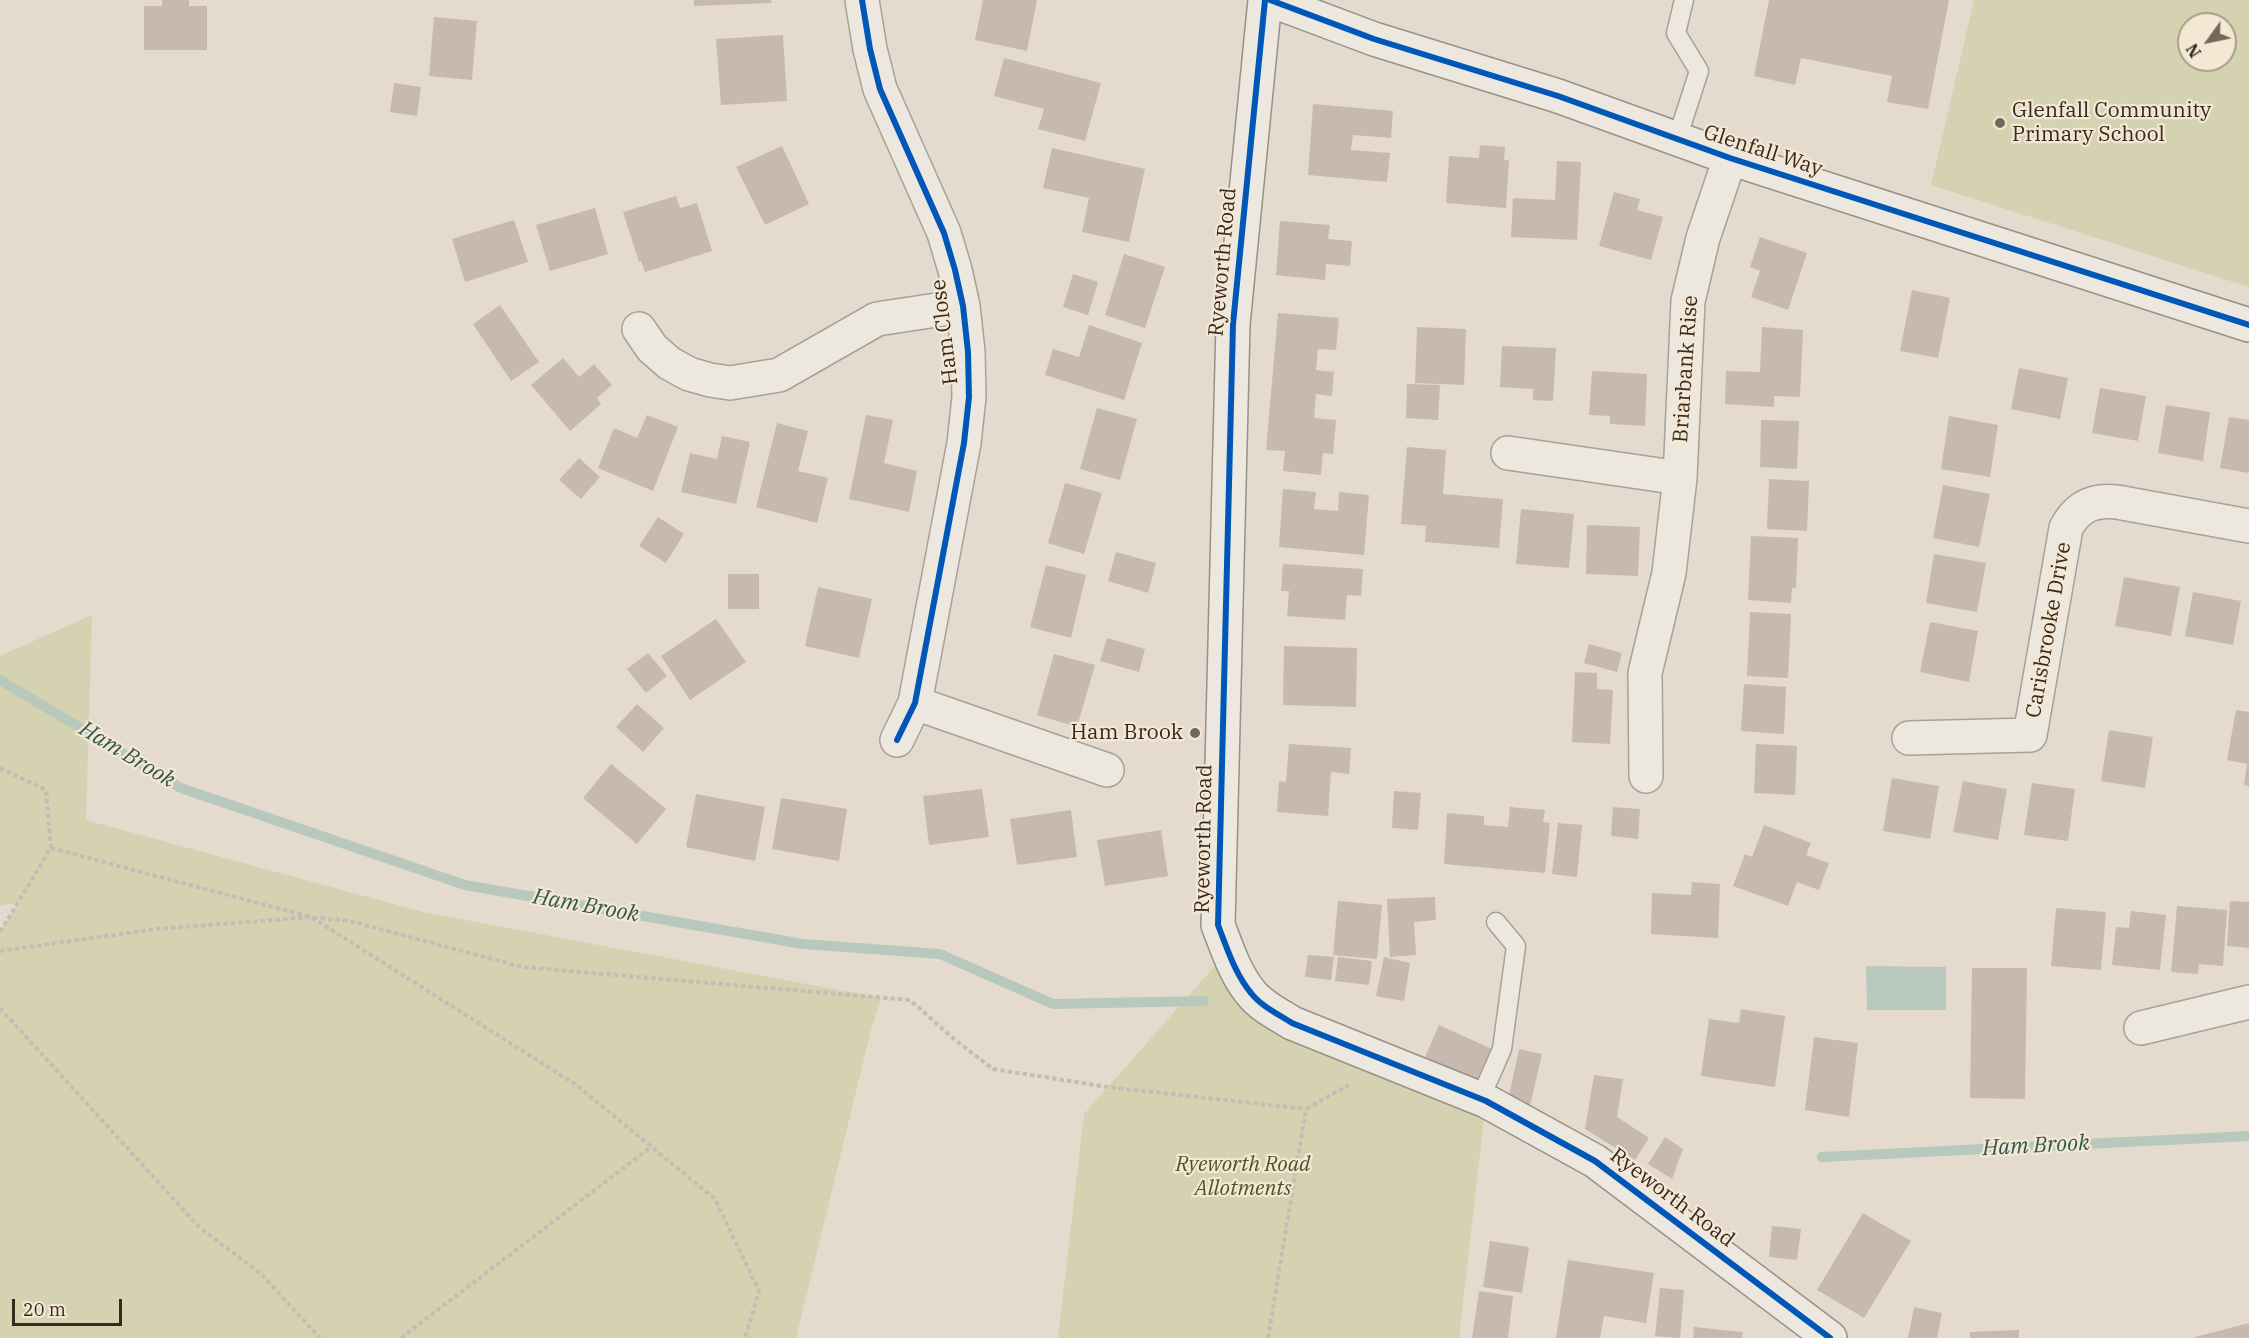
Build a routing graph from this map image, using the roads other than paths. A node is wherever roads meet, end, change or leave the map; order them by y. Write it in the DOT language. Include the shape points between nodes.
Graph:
graph roads {
  1 [pos="862,0"];
  2 [pos="1265,0"];
  3 [pos="1270,0"];
  4 [pos="1684,0"];
  5 [pos="1677,139"];
  6 [pos="1730,158"];
  7 [pos="963,306"];
  8 [pos="2249,326"];
  9 [pos="639,329"];
  10 [pos="1508,453"];
  11 [pos="1680,478"];
  12 [pos="2249,526"];
  13 [pos="915,703"];
  14 [pos="1909,738"];
  15 [pos="897,740"];
  16 [pos="1107,770"];
  17 [pos="1646,776"];
  18 [pos="1496,922"];
  19 [pos="2249,1002"];
  20 [pos="2141,1028"];
  21 [pos="1480,1099"];
  22 [pos="1830,1338"];
  1 -- 7 [label="street, Ham Close" via="880,89 944,233"];
  2 -- 21 [label="street, Ryeworth Road" via="1233,324 1218,925 1251,994 1266,1006 1292,1023"];
  3 -- 5 [label="street, Glenfall Way" via="1374,39 1558,96"];
  4 -- 5 [label="lane" via="1676,33 1699,71"];
  5 -- 6 [label="street, Glenfall Way"];
  6 -- 8 [label="street, Glenfall Way"];
  6 -- 11 [label="street, Briarbank Rise" via="1703,238 1688,301"];
  7 -- 9 [label="street, Ham Close" via="877,319 779,375 730,383 710,381 669,363"];
  7 -- 13 [label="street, Ham Close" via="969,397 964,443"];
  10 -- 11 [label="street"];
  11 -- 17 [label="street, Briarbank Rise" via="1669,573 1645,673"];
  12 -- 14 [label="street, Carisbrooke Drive" via="2116,502 2085,506 2066,528 2030,735"];
  13 -- 15 [label="street, Ham Close"];
  13 -- 16 [label="street"];
  18 -- 21 [label="lane" via="1516,946 1502,1049"];
  19 -- 20 [label="street"];
  21 -- 22 [label="street, Ryeworth Road" via="1595,1161"];
}
